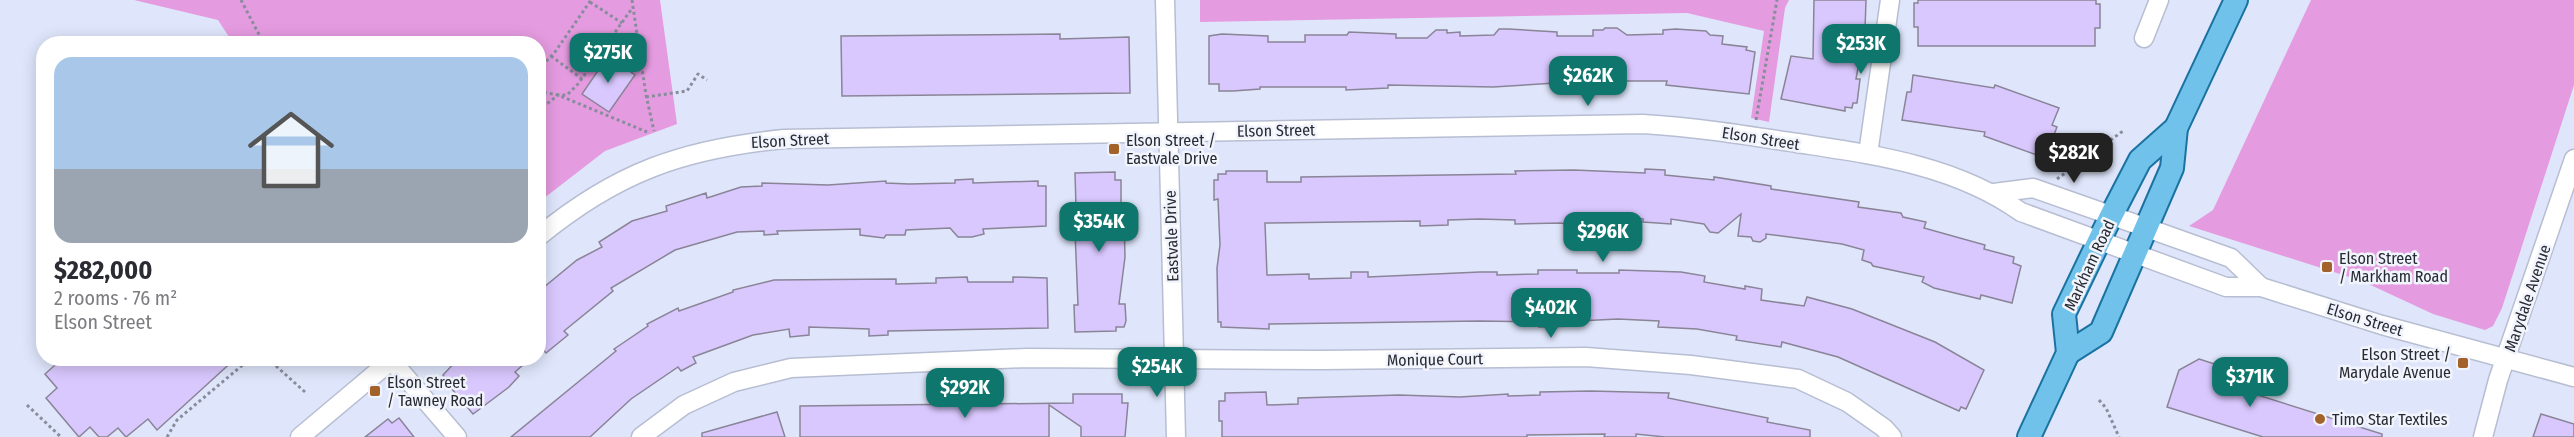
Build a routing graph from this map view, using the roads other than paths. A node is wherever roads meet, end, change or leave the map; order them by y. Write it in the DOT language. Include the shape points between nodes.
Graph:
graph roads {
  1 [pos="1165,0"];
  2 [pos="1890,0"];
  3 [pos="2159,0"];
  4 [pos="2236,0"];
  5 [pos="2144,38"];
  6 [pos="2176,128"];
  7 [pos="1167,130"];
  8 [pos="1868,154"];
  9 [pos="2574,159"];
  10 [pos="1994,193"];
  11 [pos="2111,216"];
  12 [pos="2147,228"];
  13 [pos="546,231"];
  14 [pos="2100,240"];
  15 [pos="2136,254"];
  16 [pos="2261,287"];
  17 [pos="2068,353"];
  18 [pos="1175,358"];
  19 [pos="2506,358"];
  20 [pos="385,366"];
  21 [pos="399,366"];
  22 [pos="2574,377"];
  23 [pos="300,437"];
  24 [pos="457,437"];
  25 [pos="640,437"];
  26 [pos="1176,437"];
  27 [pos="1892,437"];
  28 [pos="2029,437"];
  29 [pos="2483,437"];
  1 -- 7 [label="street, Eastvale Drive"];
  2 -- 8 [label="street"];
  3 -- 5 [label="street"];
  4 -- 6 [label="main road, Markham Road"];
  6 -- 11 [label="main road, Markham Road" via="2140,160"];
  6 -- 12 [label="main road, Markham Road" via="2172,168"];
  7 -- 8 [label="street, Elson Street" via="1643,124 1692,127"];
  7 -- 13 [label="street, Elson Street" via="784,139 699,150 652,166 609,187"];
  7 -- 18 [label="street, Eastvale Drive"];
  8 -- 10 [label="street, Elson Street" via="1902,160"];
  9 -- 19 [label="street, Marydale Avenue"];
  10 -- 11 [label="street, Elson Street" via="2033,189"];
  10 -- 14 [label="street, Elson Street" via="2021,212"];
  11 -- 12 [label="street, Elson Street"];
  11 -- 14 [label="main road, Markham Road"];
  12 -- 15 [label="main road, Markham Road"];
  12 -- 16 [label="street, Elson Street" via="2231,258"];
  14 -- 15 [label="street, Elson Street"];
  14 -- 17 [label="main road, Markham Road" via="2064,314"];
  15 -- 16 [label="street, Elson Street" via="2226,287"];
  15 -- 17 [label="main road, Markham Road" via="2100,332"];
  16 -- 19 [label="street, Elson Street"];
  17 -- 28 [label="main road"];
  18 -- 25 [label="street, Monique Court" via="1026,358 791,368 734,382 684,405"];
  18 -- 26 [label="street, Eastvale Drive"];
  18 -- 27 [label="street, Monique Court" via="1586,357 1690,365 1798,379 1847,402"];
  19 -- 22 [label="street, Elson Street"];
  19 -- 29 [label="street, Marydale Avenue"];
  20 -- 23 [label="street"];
  21 -- 24 [label="street"];
}
